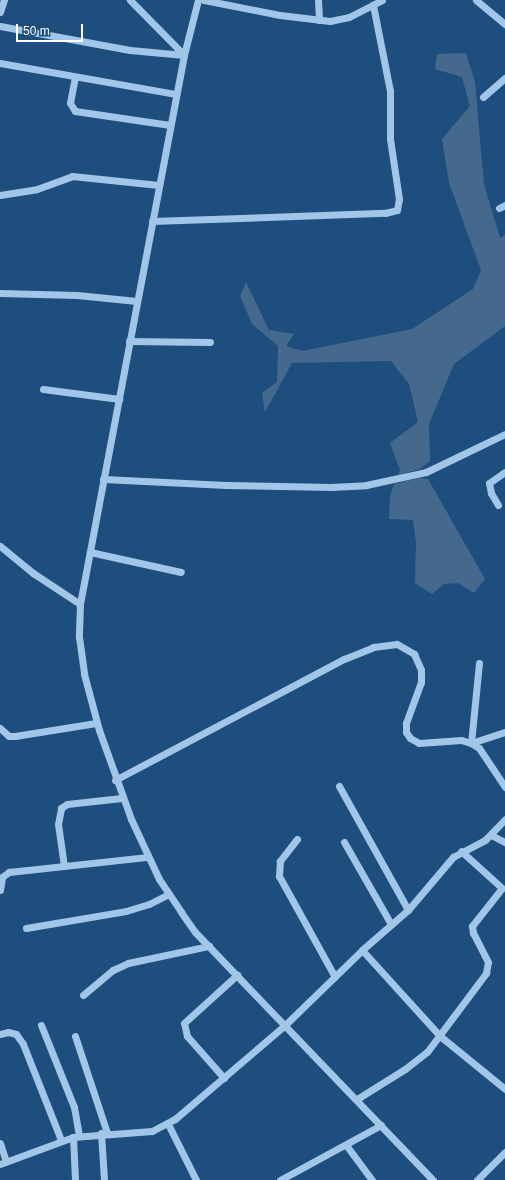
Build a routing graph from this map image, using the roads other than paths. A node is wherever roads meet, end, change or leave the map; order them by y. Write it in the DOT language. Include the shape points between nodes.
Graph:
graph roads {
  1 [pos="4,0"];
  2 [pos="130,0"];
  3 [pos="198,0"];
  4 [pos="204,0"];
  5 [pos="318,0"];
  6 [pos="382,0"];
  7 [pos="476,0"];
  8 [pos="372,5"];
  9 [pos="0,12"];
  10 [pos="319,20"];
  11 [pos="505,24"];
  12 [pos="0,26"];
  13 [pos="184,55"];
  14 [pos="0,63"];
  15 [pos="75,77"];
  16 [pos="505,78"];
  17 [pos="176,94"];
  18 [pos="483,97"];
  19 [pos="170,125"];
  20 [pos="159,184"];
  21 [pos="0,195"];
  22 [pos="152,221"];
  23 [pos="0,293"];
  24 [pos="137,301"];
  25 [pos="129,341"];
  26 [pos="210,342"];
  27 [pos="43,389"];
  28 [pos="119,399"];
  29 [pos="505,434"];
  30 [pos="505,472"];
  31 [pos="104,479"];
  32 [pos="498,506"];
  33 [pos="0,546"];
  34 [pos="90,552"];
  35 [pos="181,572"];
  36 [pos="80,604"];
  37 [pos="479,663"];
  38 [pos="96,723"];
  39 [pos="0,728"];
  40 [pos="505,732"];
  41 [pos="471,743"];
  42 [pos="116,780"];
  43 [pos="339,786"];
  44 [pos="505,787"];
  45 [pos="122,798"];
  46 [pos="505,819"];
  47 [pos="491,835"];
  48 [pos="297,840"];
  49 [pos="344,842"];
  50 [pos="505,842"];
  51 [pos="461,851"];
  52 [pos="148,857"];
  53 [pos="64,866"];
  54 [pos="0,890"];
  55 [pos="169,894"];
  56 [pos="408,910"];
  57 [pos="391,924"];
  58 [pos="26,928"];
  59 [pos="208,946"];
  60 [pos="362,950"];
  61 [pos="237,975"];
  62 [pos="335,977"];
  63 [pos="83,995"];
  64 [pos="41,1025"];
  65 [pos="285,1025"];
  66 [pos="0,1034"];
  67 [pos="75,1036"];
  68 [pos="440,1036"];
  69 [pos="224,1078"];
  70 [pos="505,1089"];
  71 [pos="357,1099"];
  72 [pos="168,1124"];
  73 [pos="381,1125"];
  74 [pos="104,1133"];
  75 [pos="76,1136"];
  76 [pos="61,1140"];
  77 [pos="0,1143"];
  78 [pos="346,1145"];
  79 [pos="505,1152"];
  80 [pos="3,1162"];
  81 [pos="75,1180"];
  82 [pos="104,1180"];
  83 [pos="196,1180"];
  84 [pos="280,1180"];
  85 [pos="372,1180"];
  86 [pos="433,1180"];
  87 [pos="477,1180"];
  1 -- 9 [label="street"];
  2 -- 13 [label="street"];
  3 -- 13 [label="street"];
  4 -- 10 [label="street"];
  5 -- 10 [label="street"];
  6 -- 8 [label="street"];
  7 -- 11 [label="street"];
  8 -- 10 [label="street" via="349,17"];
  8 -- 22 [label="street" via="390,91 390,139 399,199 397,210 385,213"];
  12 -- 13 [label="street" via="91,44"];
  13 -- 17 [label="street"];
  14 -- 15 [label="street"];
  15 -- 17 [label="street"];
  15 -- 19 [label="street" via="70,102 76,112"];
  16 -- 18 [label="street"];
  17 -- 19 [label="street"];
  19 -- 20 [label="street"];
  20 -- 21 [label="street" via="72,176 36,189"];
  20 -- 22 [label="street"];
  22 -- 24 [label="street"];
  23 -- 24 [label="street" via="77,295"];
  24 -- 25 [label="street"];
  25 -- 26 [label="street"];
  25 -- 28 [label="street"];
  27 -- 28 [label="street"];
  28 -- 31 [label="street"];
  29 -- 31 [label="street" via="426,472 366,484 226,485"];
  30 -- 32 [label="street" via="489,483"];
  31 -- 34 [label="street"];
  33 -- 36 [label="street" via="33,573"];
  34 -- 35 [label="street"];
  34 -- 36 [label="street"];
  36 -- 38 [label="street" via="81,658"];
  37 -- 41 [label="street"];
  38 -- 39 [label="street" via="15,736 9,736"];
  38 -- 42 [label="street"];
  40 -- 41 [label="street"];
  41 -- 42 [label="street" via="461,740 419,743 410,738 406,732 406,723 421,682 421,670 414,654 407,648 397,644 386,644 344,659"];
  41 -- 44 [label="street" via="479,748"];
  42 -- 45 [label="street"];
  43 -- 56 [label="street"];
  45 -- 52 [label="street"];
  45 -- 53 [label="street" via="67,804 61,808 58,824"];
  46 -- 47 [label="street"];
  47 -- 50 [label="street"];
  47 -- 51 [label="street" via="479,844"];
  48 -- 62 [label="street" via="280,861 279,876"];
  49 -- 57 [label="street"];
  51 -- 56 [label="street" via="447,862"];
  51 -- 68 [label="street" via="502,888 472,926 488,962 486,973"];
  52 -- 53 [label="street"];
  52 -- 55 [label="street"];
  53 -- 54 [label="street" via="5,874 1,880"];
  55 -- 58 [label="street" via="126,912"];
  55 -- 59 [label="street"];
  56 -- 57 [label="street"];
  57 -- 60 [label="street"];
  59 -- 61 [label="street"];
  59 -- 63 [label="street" via="128,963 113,970"];
  60 -- 62 [label="street"];
  60 -- 68 [label="street"];
  61 -- 65 [label="street"];
  61 -- 69 [label="street" via="187,1018 184,1027 187,1036"];
  62 -- 65 [label="street"];
  64 -- 75 [label="street" via="74,1107"];
  65 -- 69 [label="street"];
  65 -- 71 [label="street"];
  66 -- 76 [label="street" via="16,1034 23,1044"];
  67 -- 74 [label="street"];
  68 -- 70 [label="street"];
  68 -- 71 [label="street" via="411,1065"];
  69 -- 72 [label="street"];
  71 -- 73 [label="street"];
  72 -- 74 [label="street" via="152,1130"];
  72 -- 83 [label="street"];
  73 -- 78 [label="street"];
  73 -- 86 [label="street"];
  74 -- 75 [label="street"];
  74 -- 82 [label="street"];
  75 -- 76 [label="street"];
  75 -- 81 [label="street"];
  76 -- 80 [label="street"];
  77 -- 80 [label="street"];
  78 -- 84 [label="street"];
  78 -- 85 [label="street"];
  79 -- 87 [label="street"];
}
